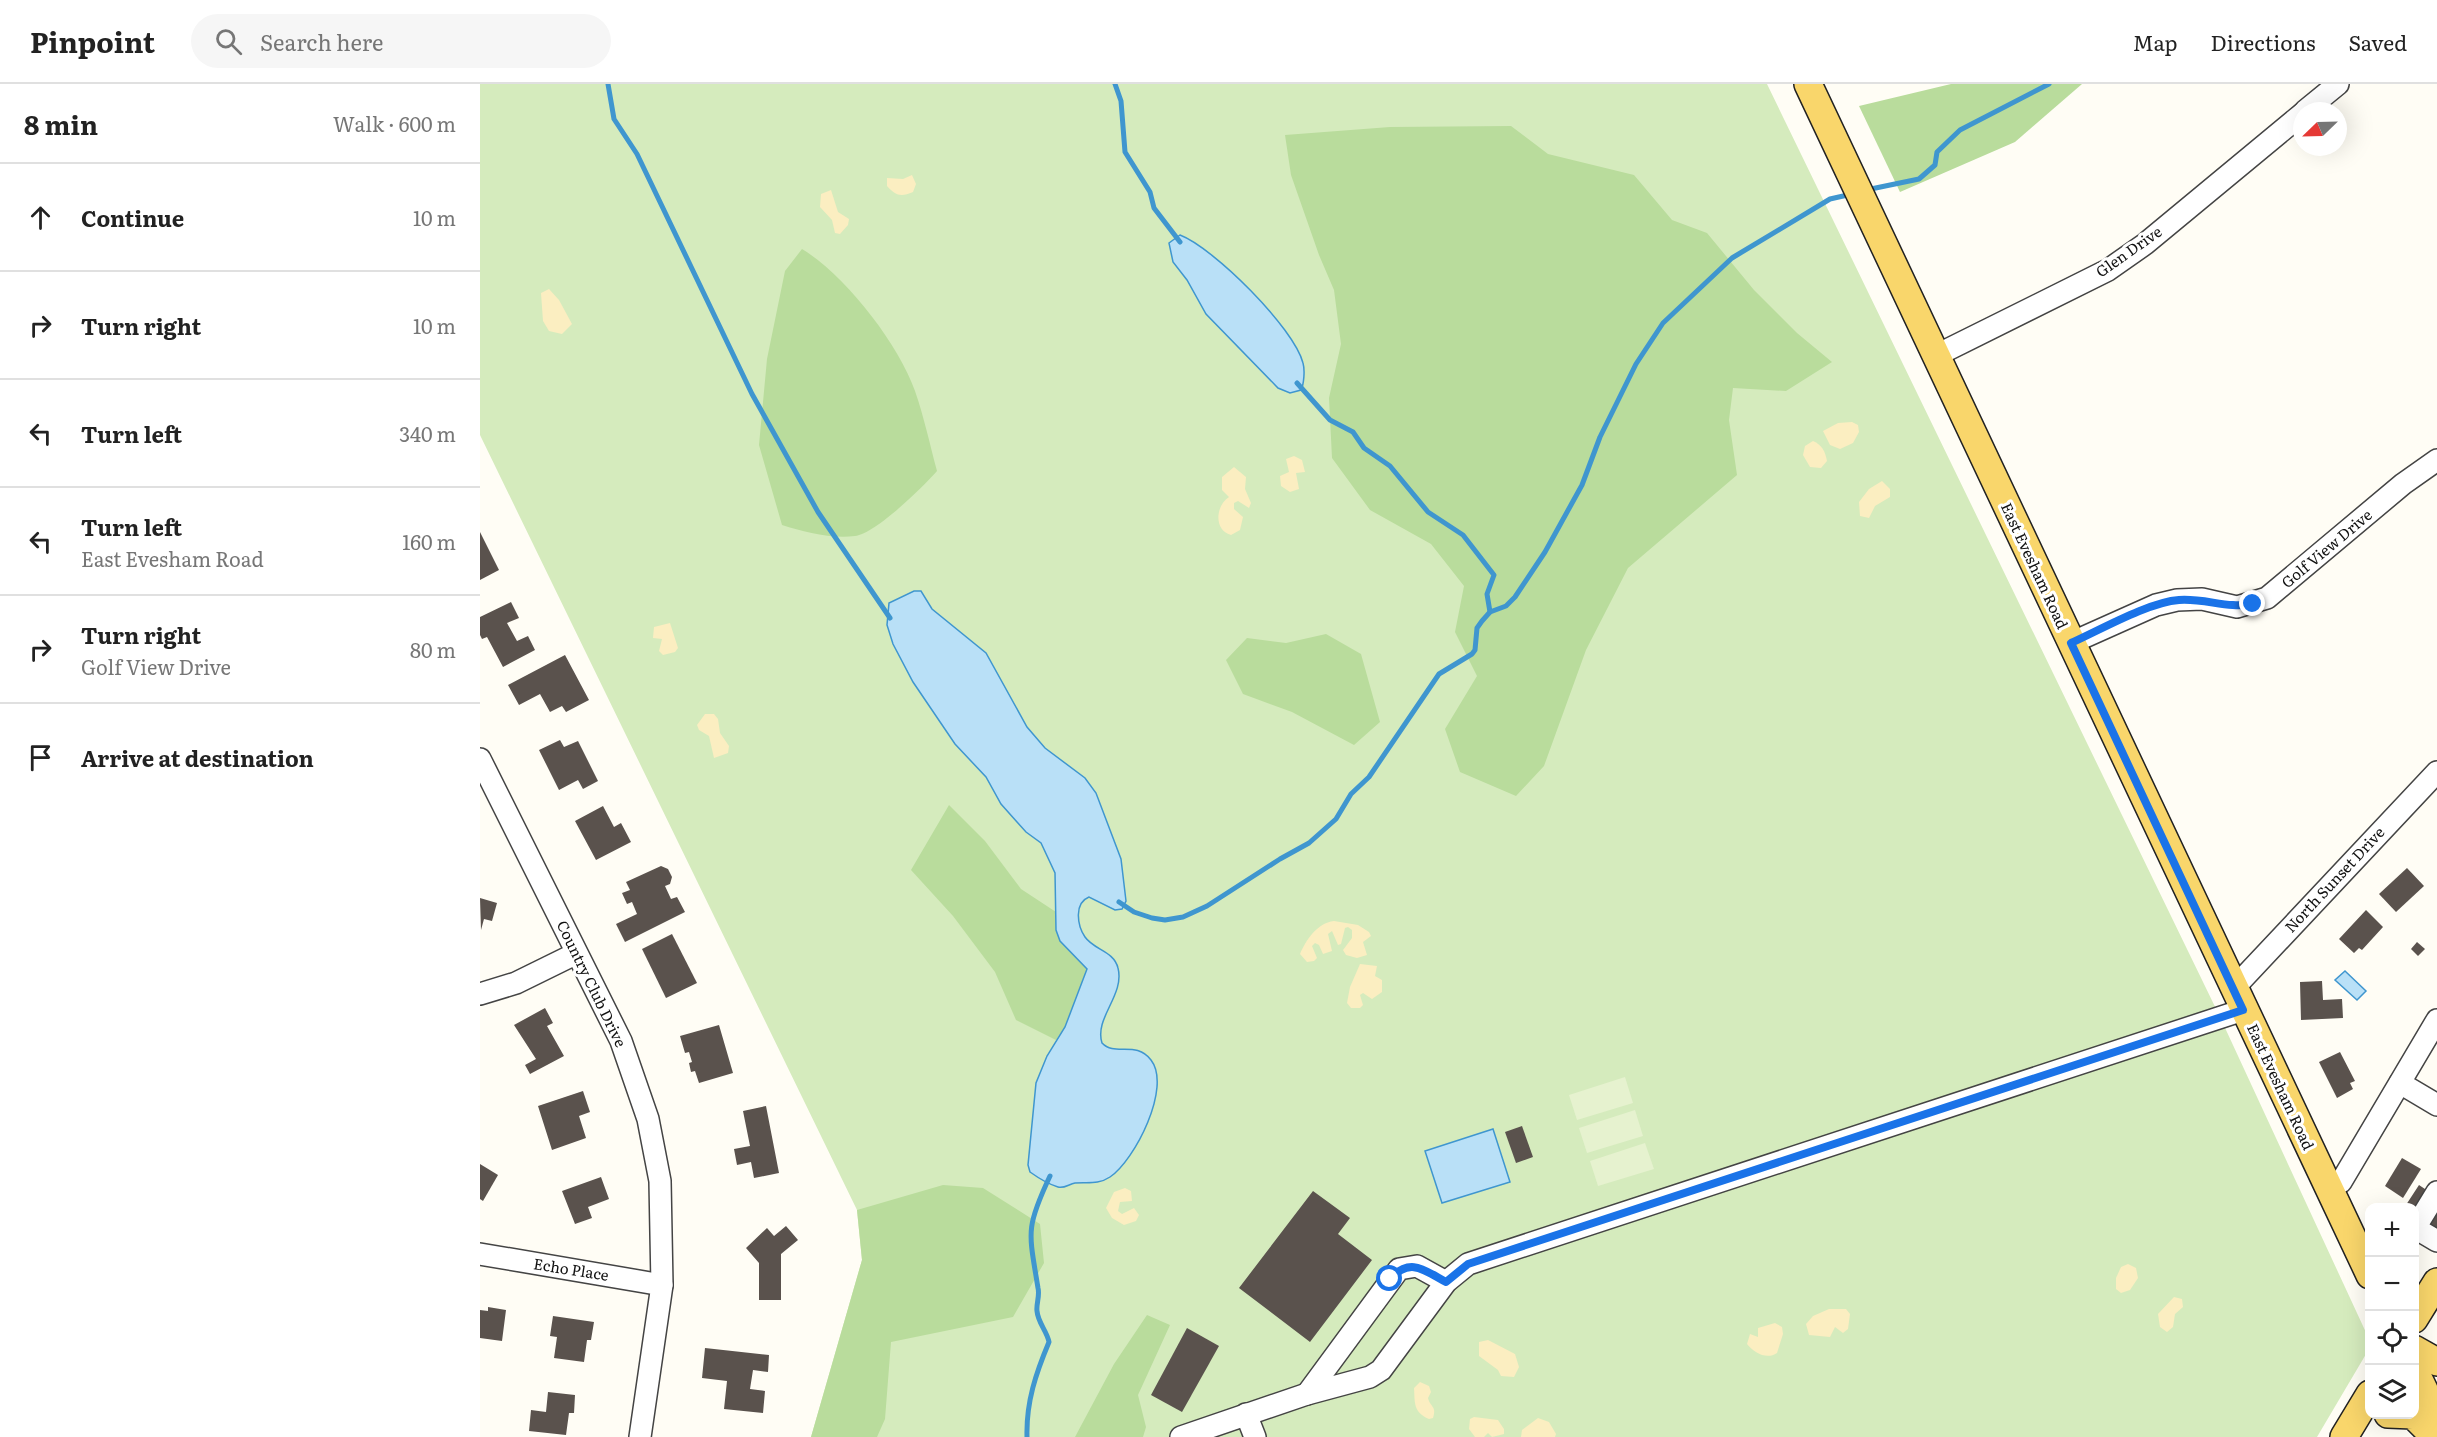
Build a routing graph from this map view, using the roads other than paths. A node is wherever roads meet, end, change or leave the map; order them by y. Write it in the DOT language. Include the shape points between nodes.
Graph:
graph roads {
  1 [pos="1808,84"];
  2 [pos="2338,84"];
  3 [pos="2316,102"];
  4 [pos="2293,121"];
  5 [pos="1935,356"];
  6 [pos="2437,460"];
  7 [pos="2071,643"];
  8 [pos="480,759"];
  9 [pos="2437,772"];
  10 [pos="575,954"];
  11 [pos="480,994"];
  12 [pos="2238,999"];
  13 [pos="2437,1020"];
  14 [pos="2400,1083"];
  15 [pos="2435,1100"];
  16 [pos="2328,1188"];
  17 [pos="2437,1192"];
  18 [pos="2437,1241"];
  19 [pos="480,1254"];
  20 [pos="2365,1265"];
  21 [pos="2437,1269"];
  22 [pos="2419,1281"];
  23 [pos="1446,1282"];
  24 [pos="2437,1282"];
  25 [pos="662,1285"];
  26 [pos="2419,1312"];
  27 [pos="2419,1351"];
  28 [pos="2437,1362"];
  29 [pos="2419,1378"];
  30 [pos="1306,1394"];
  31 [pos="2365,1403"];
  32 [pos="1246,1414"];
  33 [pos="2437,1418"];
  34 [pos="2368,1419"];
  35 [pos="2417,1419"];
  36 [pos="640,1437"];
  37 [pos="1181,1437"];
  38 [pos="1255,1437"];
  39 [pos="2345,1437"];
  40 [pos="2435,1437"];
  1 -- 5 [label="main road, East Evesham Road"];
  2 -- 3 [label="street, Glen Drive"];
  4 -- 5 [label="street, Glen Drive" via="2108,270"];
  5 -- 7 [label="main road, East Evesham Road"];
  6 -- 7 [label="street, Golf View Drive" via="2267,598 2237,607 2202,599 2177,600 2156,605"];
  7 -- 12 [label="main road, East Evesham Road"];
  8 -- 10 [label="street, Country Club Drive"];
  9 -- 12 [label="street, North Sunset Drive"];
  10 -- 11 [label="street" via="516,983"];
  10 -- 25 [label="street, Country Club Drive" via="621,1041 648,1119 660,1181"];
  12 -- 16 [label="main road, East Evesham Road"];
  12 -- 23 [label="street" via="1468,1264"];
  13 -- 14 [label="street"];
  14 -- 15 [label="street"];
  14 -- 16 [label="street" via="2341,1182"];
  16 -- 20 [label="main road, East Evesham Road"];
  17 -- 18 [label="street" via="2415,1228"];
  19 -- 25 [label="street, Echo Place"];
  21 -- 22 [label="main road"];
  23 -- 30 [label="street" via="1381,1370 1370,1377"];
  23 -- 30 [label="street" via="1417,1266 1399,1269"];
  24 -- 26 [label="main road"];
  25 -- 36 [label="street, Country Club Drive"];
  27 -- 28 [label="main road"];
  29 -- 33 [label="main road"];
  30 -- 32 [label="street"];
  31 -- 39 [label="main road"];
  32 -- 37 [label="street"];
  32 -- 38 [label="street"];
  34 -- 39 [label="main road" via="2360,1421 2351,1436"];
  35 -- 40 [label="main road"];
}
